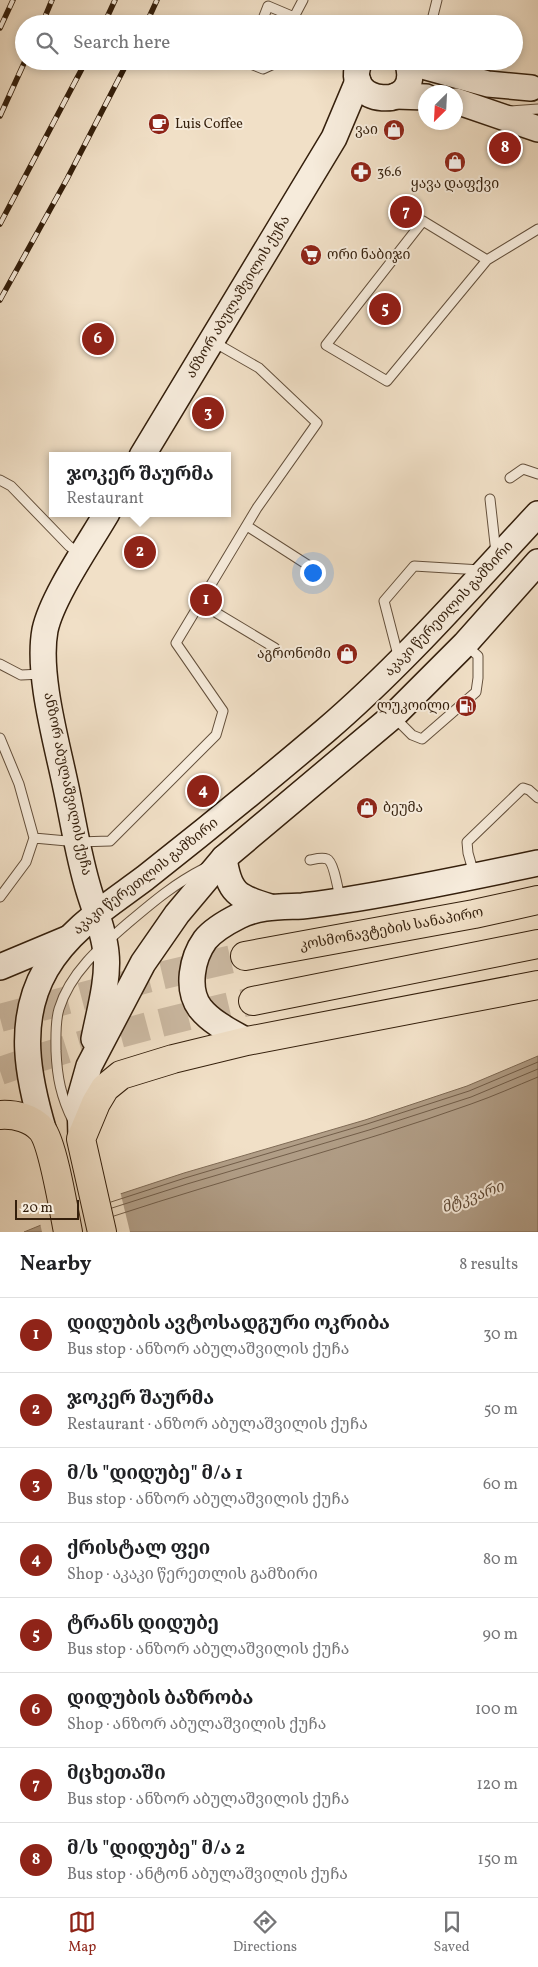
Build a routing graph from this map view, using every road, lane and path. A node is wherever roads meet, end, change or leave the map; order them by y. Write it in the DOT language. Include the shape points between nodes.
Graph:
graph roads {
  1 [pos="303,0"];
  2 [pos="437,0"];
  3 [pos="266,3"];
  4 [pos="284,15"];
  5 [pos="296,15"];
  6 [pos="433,15"];
  7 [pos="356,70"];
  8 [pos="358,70"];
  9 [pos="410,70"];
  10 [pos="435,70"];
  11 [pos="536,95"];
  12 [pos="418,97"];
  13 [pos="463,97"];
  14 [pos="389,98"];
  15 [pos="463,103"];
  16 [pos="492,112"];
  17 [pos="538,129"];
  18 [pos="334,138"];
  19 [pos="538,229"];
  20 [pos="487,260"];
  21 [pos="212,341"];
  22 [pos="144,452"];
  23 [pos="538,474"];
  24 [pos="510,478"];
  25 [pos="0,480"];
  26 [pos="490,499"];
  27 [pos="538,514"];
  28 [pos="106,517"];
  29 [pos="247,526"];
  30 [pos="82,555"];
  31 [pos="538,562"];
  32 [pos="491,564"];
  33 [pos="314,569"];
  34 [pos="200,603"];
  35 [pos="275,648"];
  36 [pos="471,650"];
  37 [pos="400,661"];
  38 [pos="0,664"];
  39 [pos="45,674"];
  40 [pos="393,716"];
  41 [pos="0,738"];
  42 [pos="538,798"];
  43 [pos="34,838"];
  44 [pos="78,842"];
  45 [pos="224,858"];
  46 [pos="310,860"];
  47 [pos="538,863"];
  48 [pos="475,877"];
  49 [pos="0,897"];
  50 [pos="538,900"];
  51 [pos="341,901"];
  52 [pos="270,907"];
  53 [pos="97,913"];
  54 [pos="67,939"];
  55 [pos="105,943"];
  56 [pos="538,944"];
  57 [pos="245,956"];
  58 [pos="0,967"];
  59 [pos="538,985"];
  60 [pos="253,1001"];
  61 [pos="247,1041"];
  62 [pos="89,1066"];
  63 [pos="0,1115"];
  64 [pos="47,1142"];
  65 [pos="81,1142"];
  66 [pos="68,1232"];
  67 [pos="102,1232"];
  1 -- 5 [label="lane"];
  2 -- 6 [label="lane"];
  3 -- 4 [label="lane"];
  7 -- 18 [label="main road, ანზორ აბულაშვილის ქუჩა"];
  8 -- 14 [label="main road" via="363,90 371,96"];
  9 -- 14 [label="main road, ანზორ აბულაშვილის ქუჩა" via="404,90"];
  10 -- 11 [label="main road"];
  11 -- 13 [label="main road"];
  11 -- 16 [label="lane"];
  12 -- 14 [label="main road"];
  14 -- 18 [label="main road, ანზორ აბულაშვილის ქუჩა" via="355,118"];
  15 -- 16 [label="main road"];
  16 -- 17 [label="main road"];
  18 -- 21 [label="main road, ანზორ აბულაშვილის ქუჩა"];
  19 -- 20 [label="lane"];
  20 -- 20 [label="lane" via="423,221 326,345 387,381"];
  21 -- 22 [label="main road, ანზორ აბულაშვილის ქუჩა"];
  21 -- 29 [label="lane" via="259,368 317,423"];
  23 -- 24 [label="lane" via="523,469"];
  25 -- 30 [label="lane" via="11,486 69,546"];
  26 -- 32 [label="lane"];
  27 -- 32 [label="main road, აკაკი წერეთლის გამზირი"];
  28 -- 30 [label="main road, ანზორ აბულაშვილის ქუჩა"];
  29 -- 33 [label="lane"];
  29 -- 34 [label="lane"];
  30 -- 39 [label="main road, ანზორ აბულაშვილის ქუჩა" via="58,597 46,628"];
  31 -- 36 [label="main road"];
  32 -- 37 [label="main road, აკაკი წერეთლის გამზირი"];
  32 -- 37 [label="lane" via="414,566 384,601"];
  34 -- 35 [label="lane"];
  34 -- 44 [label="lane" via="176,643 223,711 216,735 115,838 105,842"];
  36 -- 40 [label="main road"];
  36 -- 40 [label="lane" via="478,678 476,692 422,739 412,735"];
  37 -- 53 [label="main road, აკაკი წერეთლის გამზირი" via="325,731"];
  38 -- 39 [label="lane" via="22,675"];
  39 -- 44 [label="main road, ანზორ აბულაშვილის ქუჩა"];
  40 -- 45 [label="main road"];
  41 -- 43 [label="lane" via="19,784"];
  42 -- 48 [label="lane" via="522,788 467,842"];
  43 -- 44 [label="lane"];
  43 -- 49 [label="lane" via="26,862"];
  44 -- 53 [label="main road, ანზორ აბულაშვილის ქუჩა"];
  45 -- 52 [label="main road" via="231,888 251,901"];
  45 -- 55 [label="lane" via="178,882"];
  45 -- 62 [label="main road" via="177,914 143,963"];
  46 -- 51 [label="lane" via="327,859 332,863"];
  47 -- 48 [label="main road"];
  48 -- 51 [label="main road"];
  50 -- 57 [label="main road, კოსმონავტების სანაპირო"];
  51 -- 52 [label="main road"];
  52 -- 61 [label="main road" via="240,915 220,927 206,939 196,956 192,982 200,1008 216,1023"];
  53 -- 54 [label="main road, აკაკი წერეთლის გამზირი"];
  53 -- 55 [label="main road, ანზორ აბულაშვილის ქუჩა"];
  54 -- 58 [label="main road"];
  54 -- 64 [label="main road, აკაკი წერეთლის გამზირი" via="38,985 27,1029 31,1079"];
  55 -- 62 [label="main road, ანზორ აბულაშვილის ქუჩა" via="106,973"];
  55 -- 65 [label="lane" via="84,964 71,984 59,1009 56,1027 62,1098"];
  56 -- 60 [label="main road"];
  59 -- 61 [label="main road"];
  61 -- 65 [label="main road" via="173,1058 121,1075 105,1088 96,1103"];
  62 -- 65 [label="main road" via="80,1098"];
  63 -- 64 [label="main road" via="26,1118 35,1124"];
  64 -- 66 [label="main road"];
  65 -- 67 [label="main road"];
}
